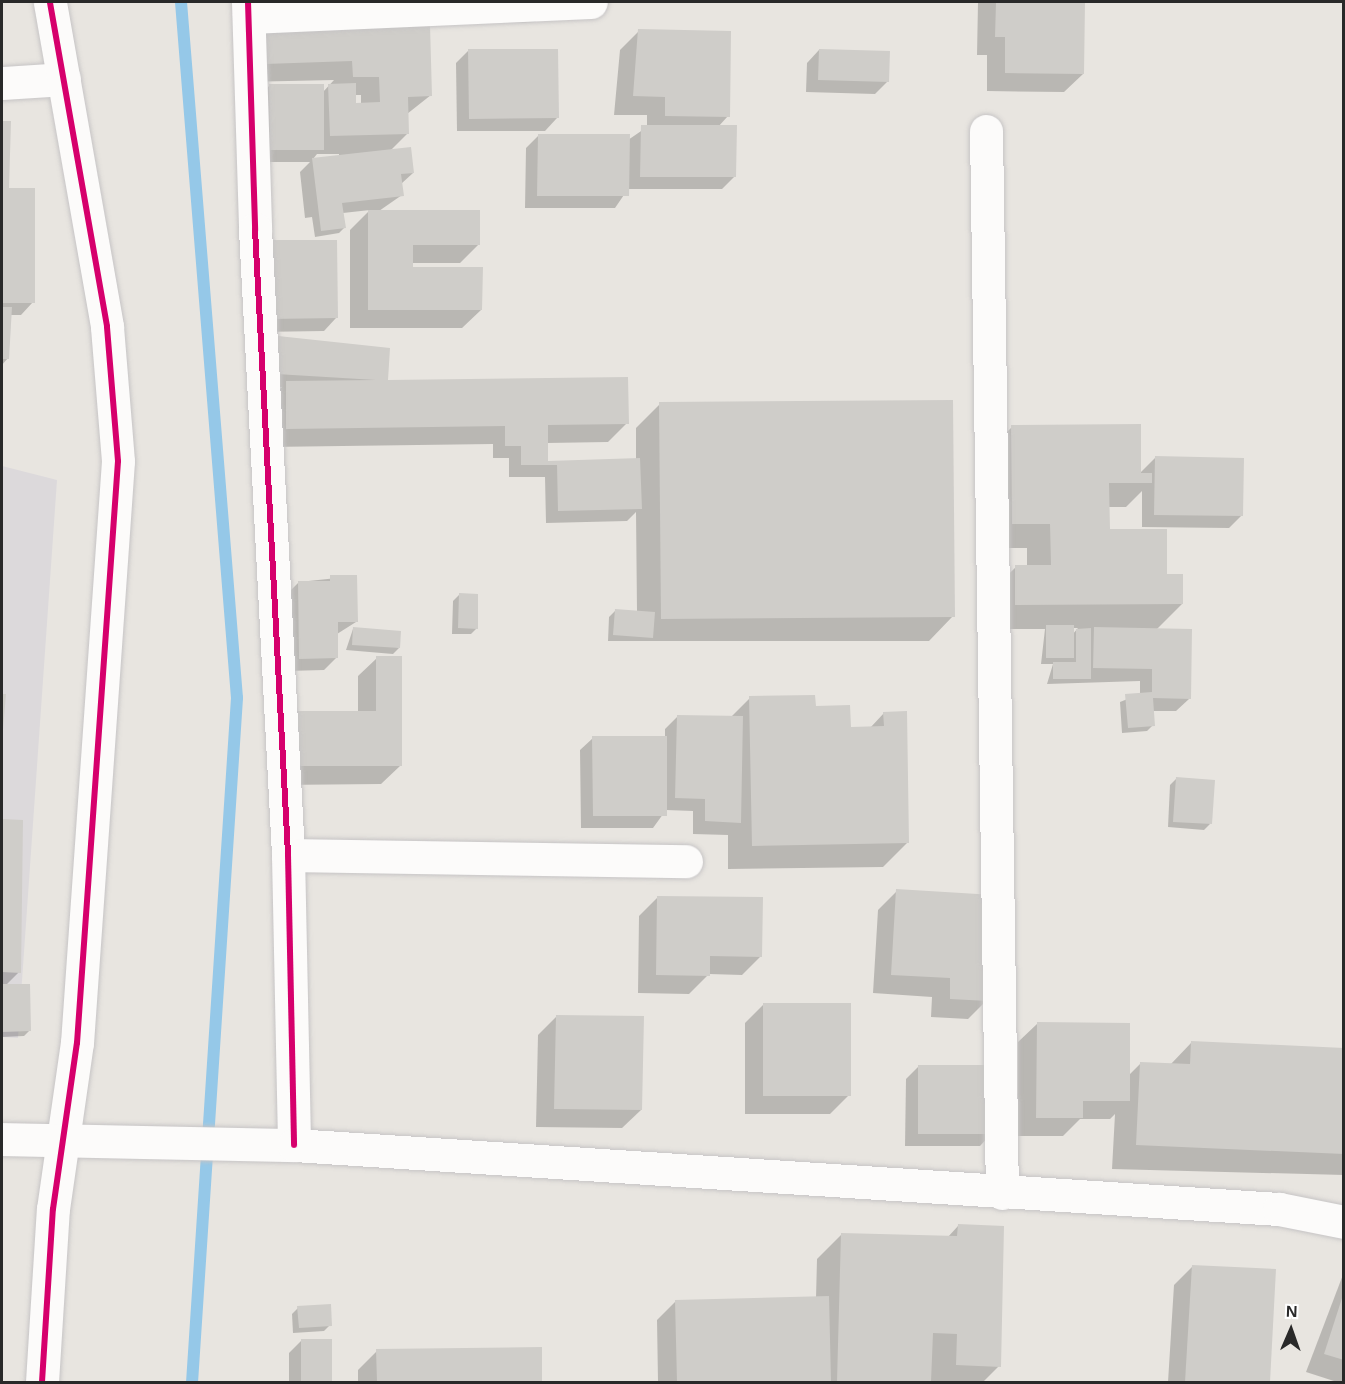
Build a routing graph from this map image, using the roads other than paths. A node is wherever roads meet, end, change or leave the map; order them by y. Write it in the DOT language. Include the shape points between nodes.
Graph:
graph roads {
  1 [pos="50,2"];
  2 [pos="591,2"];
  3 [pos="248,9"];
  4 [pos="64,79"];
  5 [pos="2,83"];
  6 [pos="986,131"];
  7 [pos="288,855"];
  8 [pos="686,861"];
  9 [pos="2,1139"];
  10 [pos="63,1141"];
  11 [pos="285,1146"];
  12 [pos="1002,1193"];
  13 [pos="1344,1222"];
  14 [pos="42,1383"];
  1 -- 4 [label="street"];
  2 -- 3 [label="street"];
  3 -- 7 [label="street"];
  4 -- 5 [label="street"];
  4 -- 10 [label="street" via="108,326 118,461 77,1043"];
  6 -- 12 [label="street"];
  7 -- 8 [label="street"];
  7 -- 11 [label="street"];
  9 -- 10 [label="street"];
  10 -- 11 [label="street"];
  10 -- 14 [label="street" via="52,1209"];
  11 -- 12 [label="street"];
  12 -- 13 [label="street" via="1279,1209"];
}
